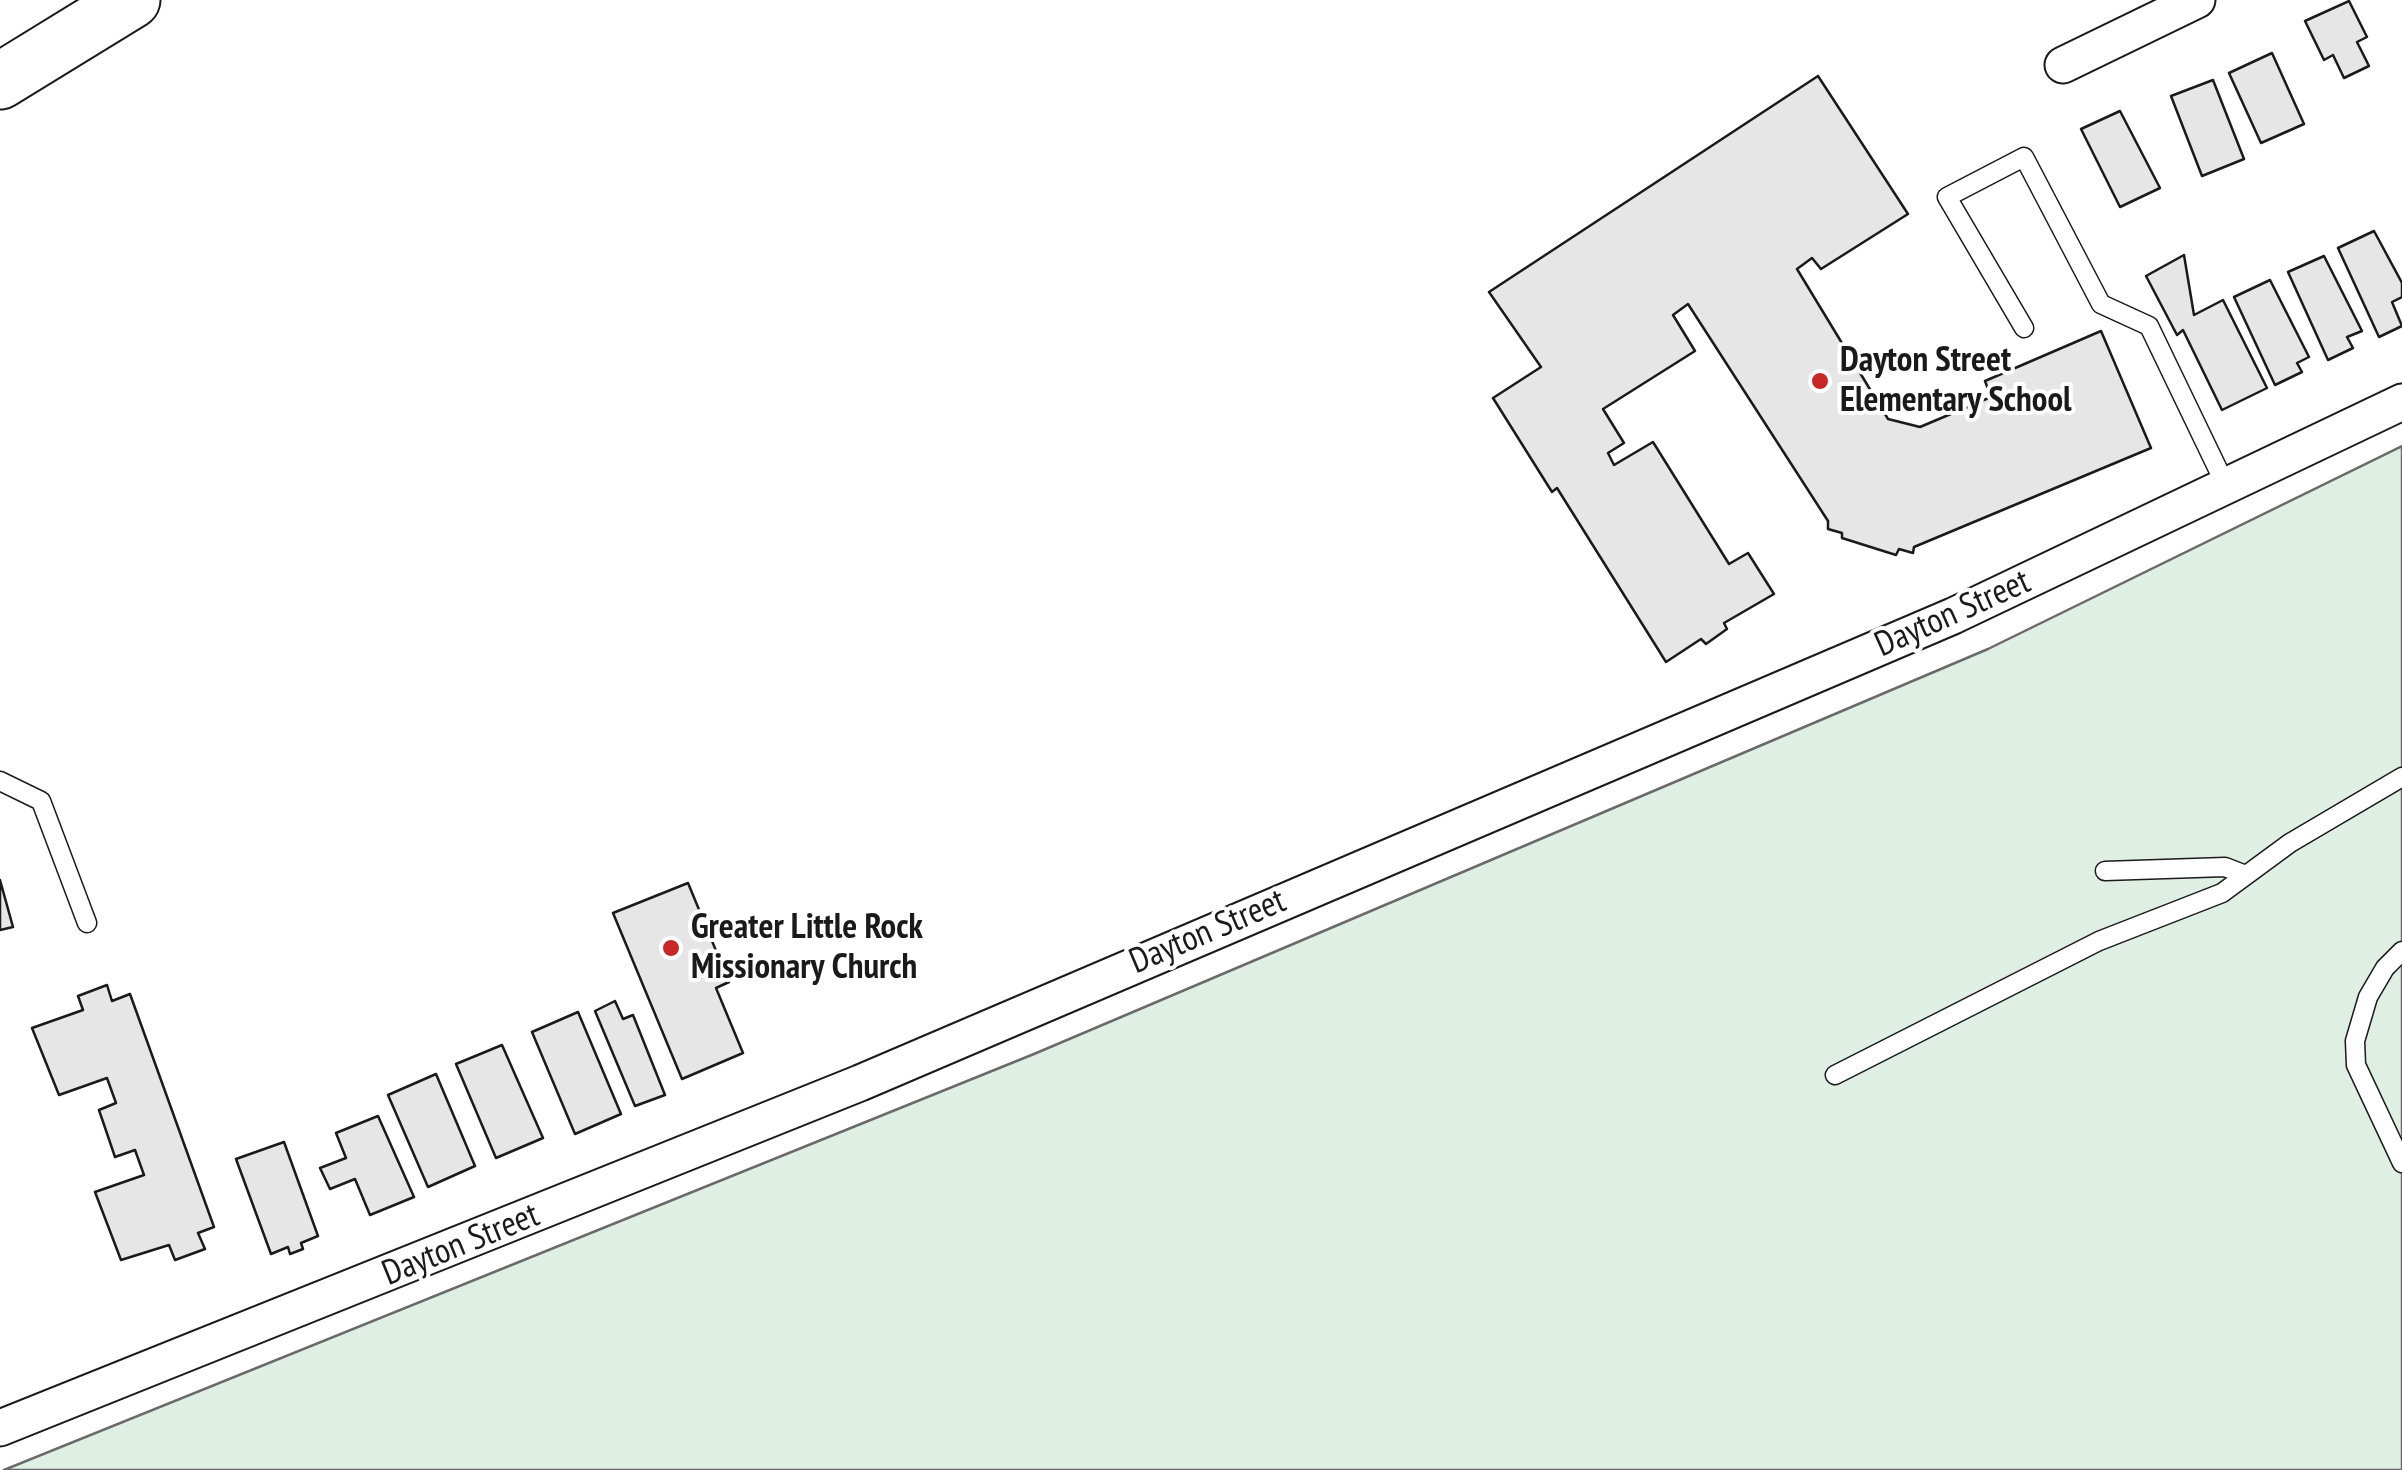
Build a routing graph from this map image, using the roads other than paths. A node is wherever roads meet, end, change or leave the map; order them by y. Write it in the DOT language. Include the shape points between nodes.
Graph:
graph roads {
  1 [pos="132,0"];
  2 [pos="2197,0"];
  3 [pos="2063,65"];
  4 [pos="0,81"];
  5 [pos="2024,328"];
  6 [pos="2402,402"];
  7 [pos="2226,486"];
  8 [pos="2402,776"];
  9 [pos="0,781"];
  10 [pos="2105,872"];
  11 [pos="2243,874"];
  12 [pos="87,923"];
  13 [pos="2402,951"];
  14 [pos="1835,1075"];
  15 [pos="2402,1163"];
  16 [pos="0,1428"];
  1 -- 4 [label="main road"];
  2 -- 3 [label="street"];
  5 -- 7 [label="lane" via="1947,197 2024,157 2101,304 2149,326"];
  6 -- 7 [label="street, Dayton Street"];
  7 -- 16 [label="street, Dayton Street" via="1953,616 860,1082"];
  8 -- 11 [label="lane"];
  9 -- 12 [label="lane" via="41,801"];
  10 -- 11 [label="lane" via="2226,867"];
  11 -- 14 [label="lane" via="2222,893 2099,941"];
  13 -- 15 [label="lane" via="2368,997 2355,1041 2356,1064"];
}
